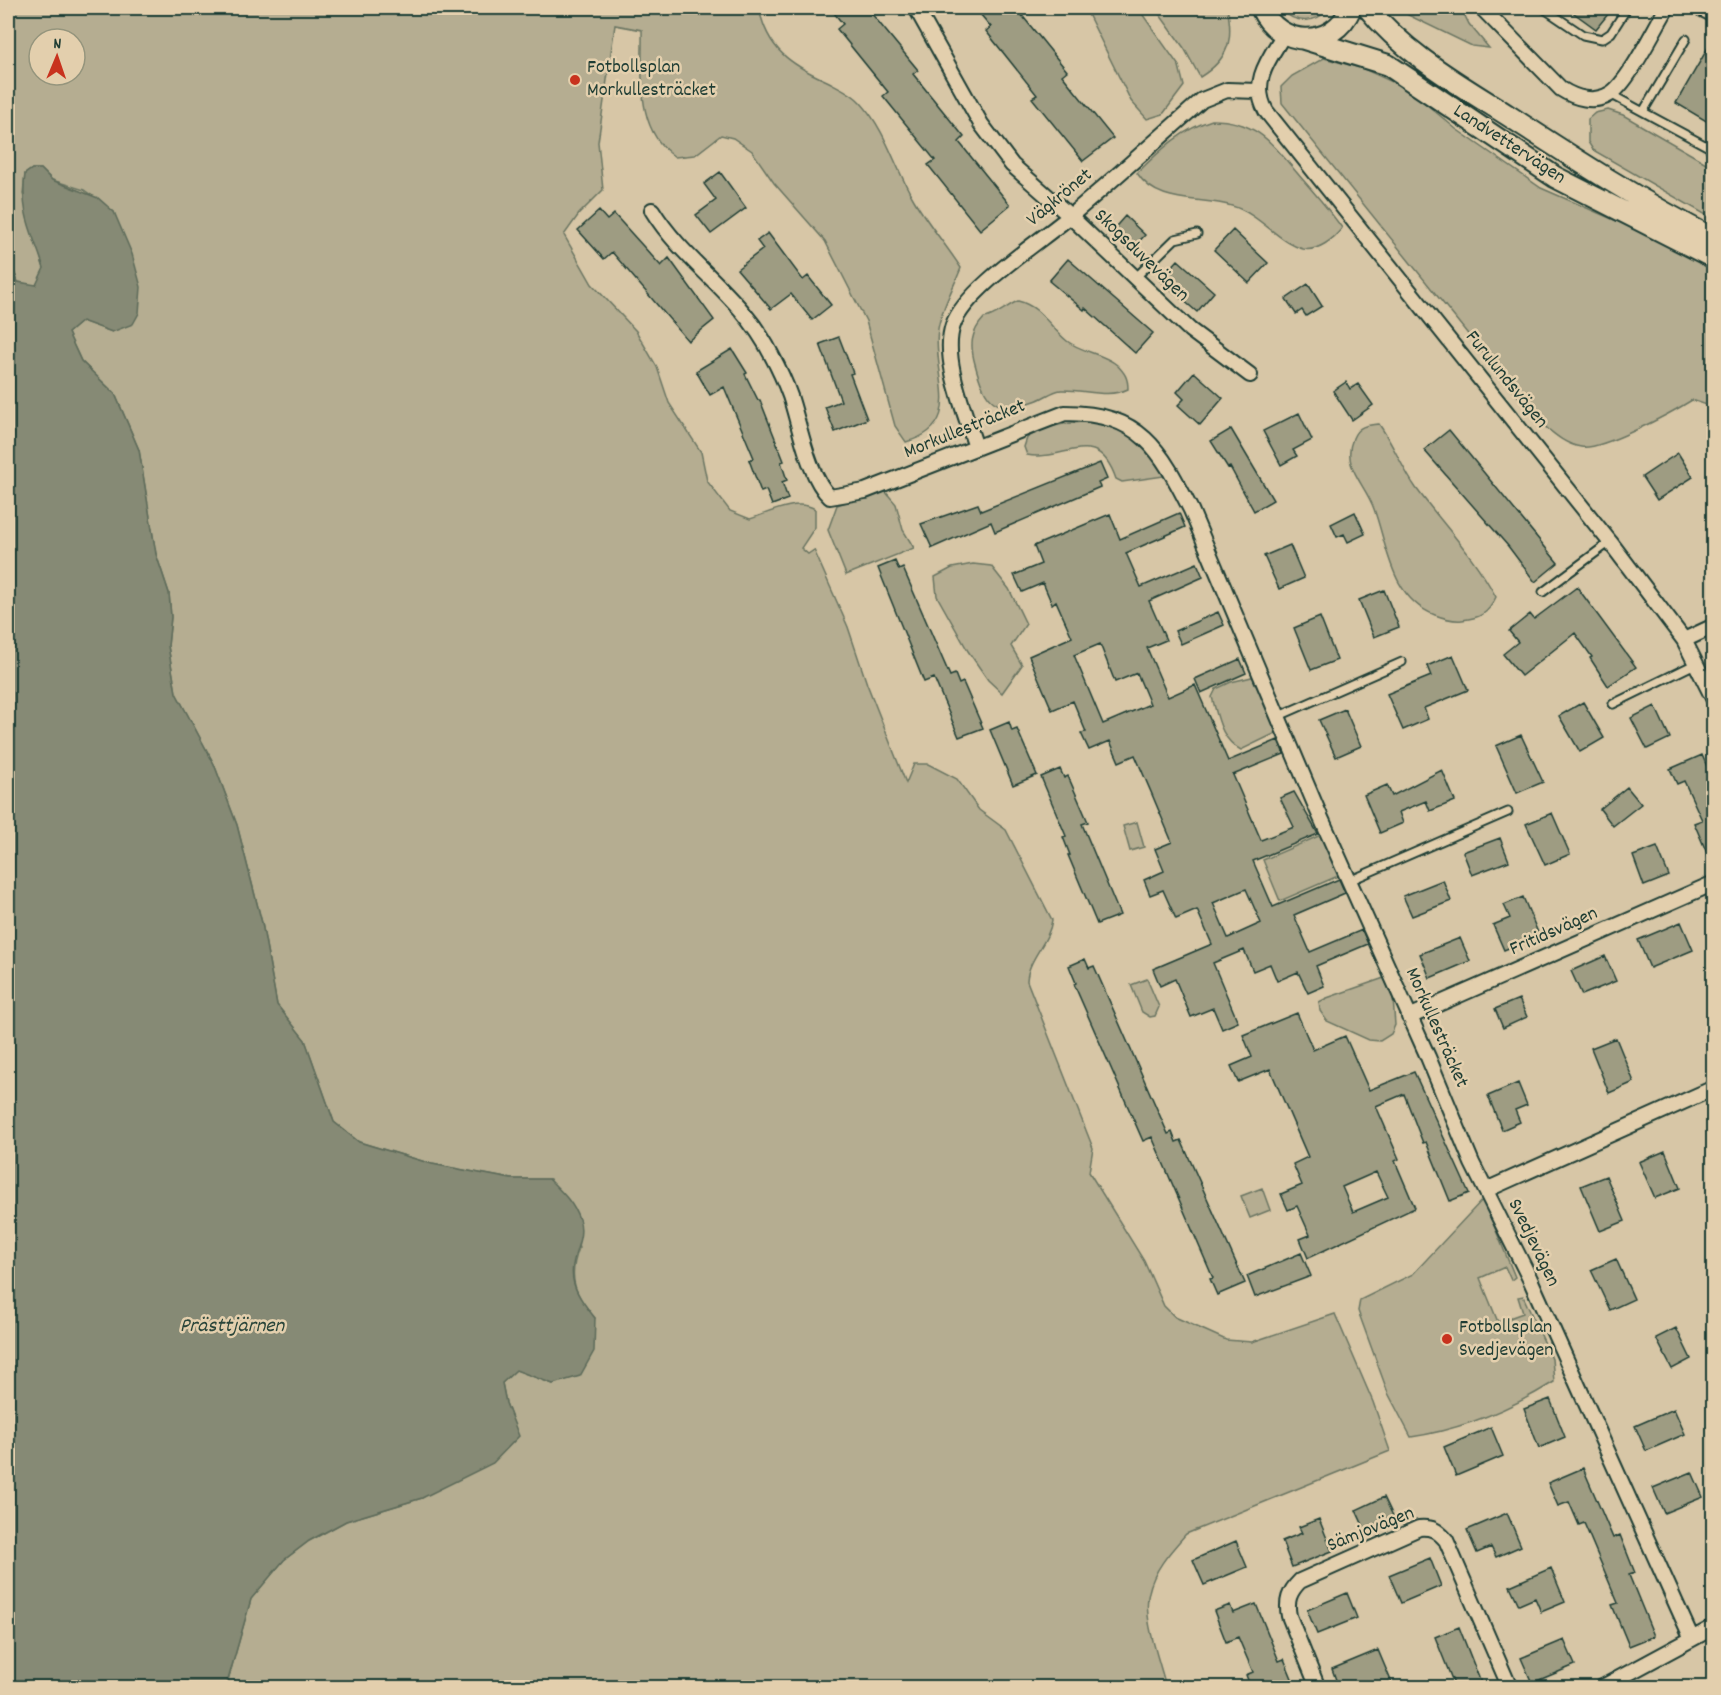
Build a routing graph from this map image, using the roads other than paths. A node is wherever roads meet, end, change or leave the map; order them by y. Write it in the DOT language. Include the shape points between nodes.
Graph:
graph roads {
  1 [pos="916,8"];
  2 [pos="1261,8"];
  3 [pos="1351,8"];
  4 [pos="1368,8"];
  5 [pos="1482,8"];
  6 [pos="1543,8"];
  7 [pos="1627,8"];
  8 [pos="1667,8"];
  9 [pos="1700,8"];
  10 [pos="1713,15"];
  11 [pos="1284,34"];
  12 [pos="1304,39"];
  13 [pos="1686,39"];
  14 [pos="1258,91"];
  15 [pos="1610,94"];
  16 [pos="1644,110"];
  17 [pos="1713,150"];
  18 [pos="652,210"];
  19 [pos="1070,216"];
  20 [pos="1197,234"];
  21 [pos="1713,239"];
  22 [pos="1713,258"];
  23 [pos="1135,278"];
  24 [pos="1250,375"];
  25 [pos="976,448"];
  26 [pos="1611,542"];
  27 [pos="1543,592"];
  28 [pos="1713,626"];
  29 [pos="1684,640"];
  30 [pos="1402,662"];
  31 [pos="1697,663"];
  32 [pos="1713,700"];
  33 [pos="1613,704"];
  34 [pos="1279,716"];
  35 [pos="1508,812"];
  36 [pos="1350,881"];
  37 [pos="1713,883"];
  38 [pos="1409,1017"];
  39 [pos="1713,1088"];
  40 [pos="1486,1190"];
  41 [pos="1713,1627"];
  42 [pos="1692,1639"];
  43 [pos="1318,1688"];
  44 [pos="1510,1688"];
  45 [pos="1601,1688"];
  1 -- 19 [label="street, Skogsduvevägen" via="993,141 1036,189"];
  2 -- 11 [label="street" via="1270,25"];
  3 -- 12 [label="street" via="1334,30"];
  4 -- 21 [label="street, Landvettervägen" via="1390,34 1441,72 1534,133"];
  5 -- 15 [label="street" via="1561,89 1586,99"];
  6 -- 7 [label="lane" via="1583,34 1602,39 1611,33"];
  8 -- 15 [label="street" via="1627,76"];
  9 -- 10 [label="street"];
  11 -- 12 [label="street, Landvettervägen"];
  11 -- 14 [label="street" via="1261,74"];
  12 -- 22 [label="street, Landvettervägen" via="1388,66 1555,177"];
  13 -- 16 [label="lane"];
  14 -- 19 [label="street, Vägkrönet" via="1227,90 1202,100"];
  14 -- 26 [label="street, Furulundsvägen" via="1266,111"];
  15 -- 16 [label="lane" via="1623,104"];
  16 -- 17 [label="lane"];
  18 -- 25 [label="street, Morkullesträcket" via="667,234 728,292 751,321 788,393 814,473 830,497 865,491"];
  19 -- 23 [label="street, Skogsduvevägen"];
  19 -- 25 [label="street, Vägkrönet" via="975,293 953,326 950,360"];
  20 -- 23 [label="lane" via="1175,239"];
  23 -- 24 [label="street, Skogsduvevägen" via="1190,330"];
  25 -- 34 [label="street, Morkullesträcket" via="1065,413 1114,418 1148,439 1172,470 1191,510"];
  26 -- 27 [label="lane"];
  26 -- 29 [label="street, Furulundsvägen"];
  28 -- 29 [label="street"];
  29 -- 31 [label="street, Furulundsvägen"];
  30 -- 34 [label="lane"];
  31 -- 32 [label="street, Furulundsvägen"];
  31 -- 33 [label="lane"];
  34 -- 36 [label="street, Morkullesträcket"];
  35 -- 36 [label="lane"];
  36 -- 38 [label="street, Morkullesträcket"];
  37 -- 38 [label="street, Fritidsvägen"];
  38 -- 40 [label="street, Morkullesträcket"];
  39 -- 40 [label="street, Svedjevägen"];
  40 -- 42 [label="street, Svedjevägen"];
  41 -- 42 [label="street"];
  42 -- 45 [label="street"];
  43 -- 44 [label="street, Sämjovägen" via="1289,1616 1287,1606 1293,1588 1300,1581 1428,1527 1435,1528 1446,1540"];
}
